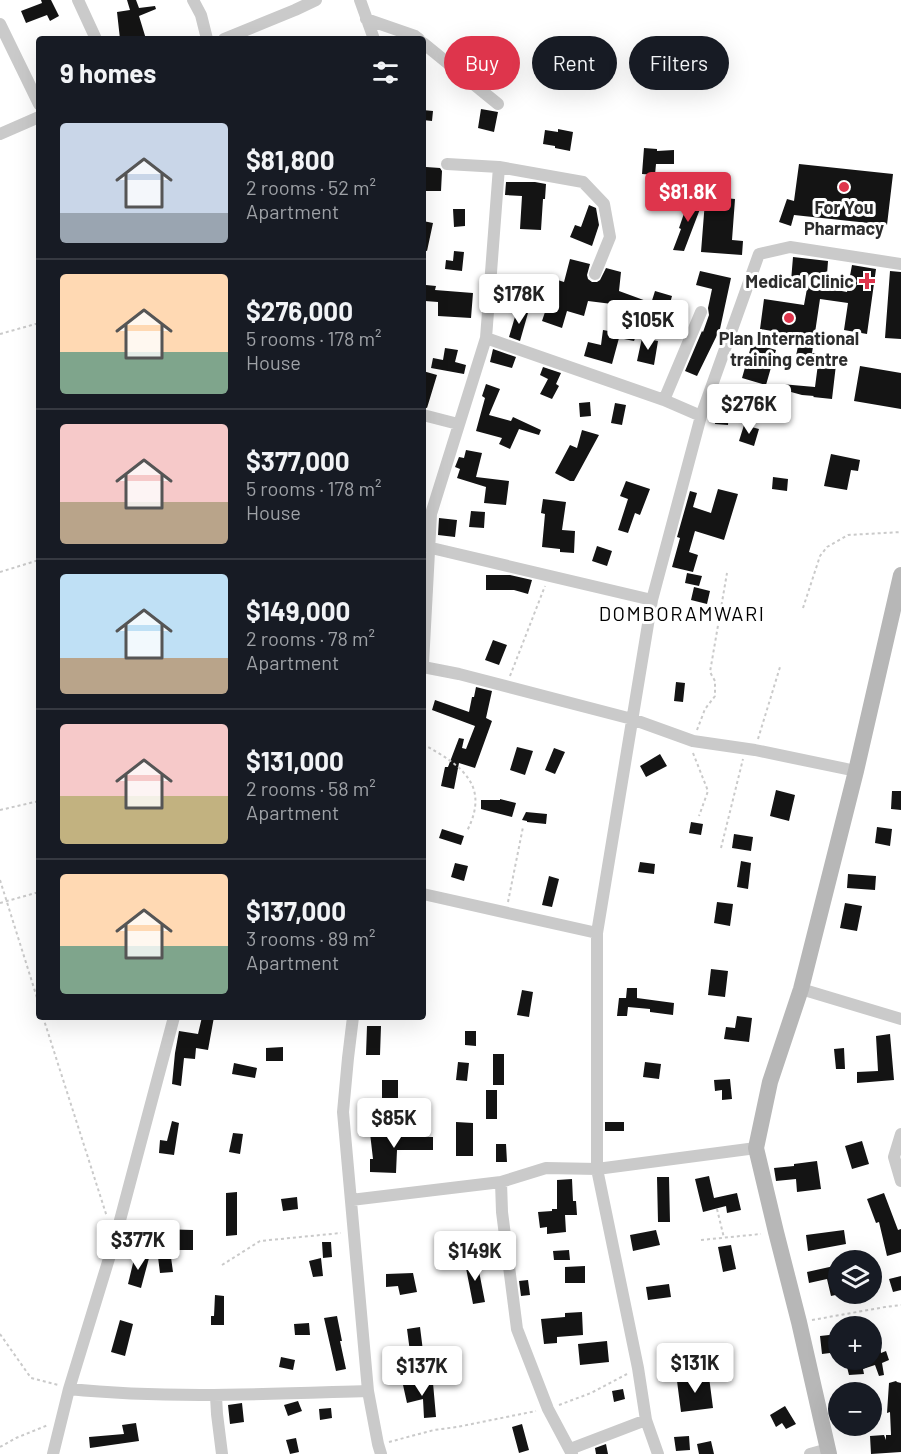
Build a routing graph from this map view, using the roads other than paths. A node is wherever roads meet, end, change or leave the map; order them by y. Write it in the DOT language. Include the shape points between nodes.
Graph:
graph roads {
  1 [pos="78,0"];
  2 [pos="193,0"];
  3 [pos="316,0"];
  4 [pos="360,0"];
  5 [pos="366,19"];
  6 [pos="0,24"];
  7 [pos="95,36"];
  8 [pos="206,36"];
  9 [pos="231,36"];
  10 [pos="373,36"];
  11 [pos="415,36"];
  12 [pos="426,45"];
  13 [pos="36,98"];
  14 [pos="498,104"];
  15 [pos="36,118"];
  16 [pos="0,134"];
  17 [pos="447,164"];
  18 [pos="499,167"];
  19 [pos="901,264"];
  20 [pos="595,274"];
  21 [pos="701,312"];
  22 [pos="486,338"];
  23 [pos="664,400"];
  24 [pos="426,416"];
  25 [pos="701,416"];
  26 [pos="458,424"];
  27 [pos="426,547"];
  28 [pos="901,575"];
  29 [pos="652,600"];
  30 [pos="426,666"];
  31 [pos="632,718"];
  32 [pos="856,771"];
  33 [pos="426,895"];
  34 [pos="597,933"];
  35 [pos="801,989"];
  36 [pos="901,1019"];
  37 [pos="173,1020"];
  38 [pos="353,1020"];
  39 [pos="901,1134"];
  40 [pos="756,1148"];
  41 [pos="597,1169"];
  42 [pos="901,1181"];
  43 [pos="501,1182"];
  44 [pos="351,1200"];
  45 [pos="69,1389"];
  46 [pos="368,1391"];
  47 [pos="216,1396"];
  48 [pos="646,1420"];
  49 [pos="379,1449"];
  50 [pos="571,1451"];
  51 [pos="828,1451"];
  52 [pos="53,1454"];
  53 [pos="222,1454"];
  54 [pos="658,1454"];
  55 [pos="810,1454"];
  1 -- 7 [label="street"];
  2 -- 8 [label="street"];
  3 -- 9 [label="street"];
  4 -- 5 [label="street"];
  5 -- 10 [label="street"];
  5 -- 11 [label="street"];
  6 -- 13 [label="street"];
  12 -- 14 [label="street"];
  15 -- 16 [label="street"];
  17 -- 18 [label="street"];
  18 -- 20 [label="street" via="584,182 604,204 610,237"];
  18 -- 22 [label="street"];
  19 -- 25 [label="street" via="790,247 759,254"];
  21 -- 23 [label="street"];
  22 -- 23 [label="street"];
  22 -- 26 [label="street"];
  23 -- 25 [label="street"];
  24 -- 26 [label="street"];
  25 -- 29 [label="street"];
  26 -- 27 [label="street" via="431,514"];
  27 -- 29 [label="street"];
  28 -- 32 [label="street"];
  29 -- 31 [label="street"];
  30 -- 31 [label="street"];
  31 -- 32 [label="street" via="693,741"];
  31 -- 34 [label="street"];
  32 -- 35 [label="street"];
  33 -- 34 [label="street"];
  34 -- 41 [label="street"];
  35 -- 36 [label="street"];
  35 -- 40 [label="street" via="770,1082"];
  37 -- 45 [label="street" via="115,1239"];
  38 -- 44 [label="street" via="343,1112"];
  39 -- 42 [label="street" via="894,1157"];
  40 -- 41 [label="street"];
  40 -- 51 [label="street"];
  41 -- 43 [label="street" via="546,1168"];
  41 -- 48 [label="street"];
  43 -- 44 [label="street"];
  43 -- 50 [label="street" via="501,1212 517,1329 548,1409"];
  44 -- 46 [label="street"];
  45 -- 47 [label="street"];
  45 -- 52 [label="street"];
  46 -- 47 [label="street"];
  46 -- 49 [label="street"];
  47 -- 53 [label="street"];
  48 -- 50 [label="street"];
  48 -- 54 [label="street"];
  51 -- 55 [label="street"];
}
